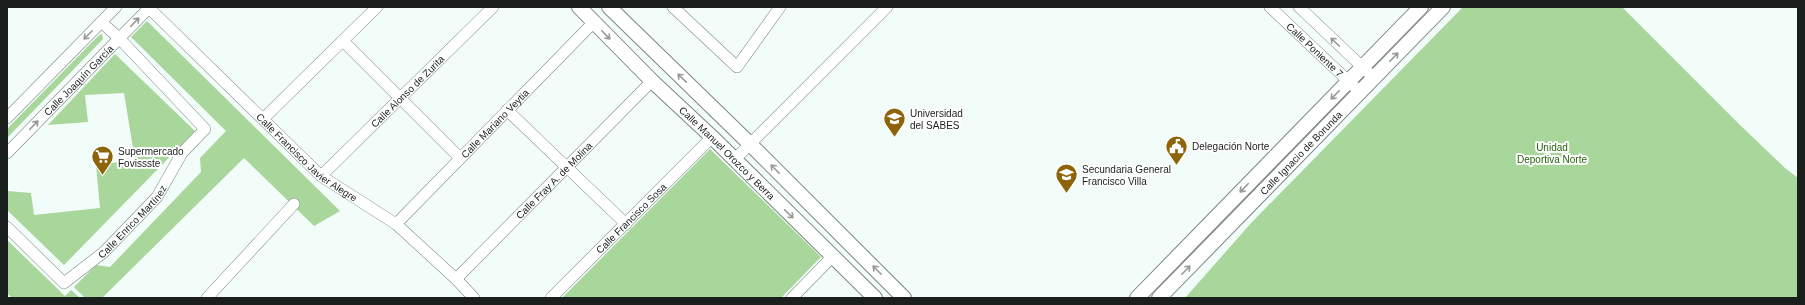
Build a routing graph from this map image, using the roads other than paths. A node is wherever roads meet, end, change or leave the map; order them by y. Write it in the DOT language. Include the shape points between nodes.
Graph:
graph roads {
  1 [pos="116,7"];
  2 [pos="149,7"];
  3 [pos="377,7"];
  4 [pos="493,7"];
  5 [pos="579,7"];
  6 [pos="609,7"];
  7 [pos="673,7"];
  8 [pos="888,7"];
  9 [pos="1270,7"];
  10 [pos="1299,7"];
  11 [pos="1421,7"];
  12 [pos="1443,7"];
  13 [pos="777,8"];
  14 [pos="101,22"];
  15 [pos="594,22"];
  16 [pos="119,38"];
  17 [pos="343,41"];
  18 [pos="1361,68"];
  19 [pos="1374,78"];
  20 [pos="652,82"];
  21 [pos="1348,82"];
  22 [pos="1361,93"];
  23 [pos="400,98"];
  24 [pos="507,110"];
  25 [pos="7,118"];
  26 [pos="263,119"];
  27 [pos="712,138"];
  28 [pos="750,144"];
  29 [pos="7,153"];
  30 [pos="460,158"];
  31 [pos="734,160"];
  32 [pos="567,167"];
  33 [pos="321,176"];
  34 [pos="294,204"];
  35 [pos="396,224"];
  36 [pos="626,224"];
  37 [pos="7,227"];
  38 [pos="833,256"];
  39 [pos="456,279"];
  40 [pos="207,298"];
  41 [pos="474,298"];
  42 [pos="551,298"];
  43 [pos="792,298"];
  44 [pos="875,298"];
  45 [pos="904,298"];
  46 [pos="1137,298"];
  47 [pos="1159,298"];
  1 -- 14 [label="street"];
  16 -- 2 [label="street, Calle Joaquín García, one-way"];
  2 -- 26 [label="street, Calle Francisco Javier Alegre"];
  3 -- 17 [label="street"];
  4 -- 23 [label="street, Calle Alonso de Zurita"];
  5 -- 15 [label="street, Calle Manuel Orozco y Berra"];
  28 -- 6 [label="street, one-way"];
  7 -- 13 [label="street" via="737,67"];
  8 -- 28 [label="street"];
  9 -- 21 [label="street, Calle Poniente 7"];
  18 -- 10 [label="street, Calle Poniente 7, one-way"];
  11 -- 18 [label="street, Calle Ignacio de Borunda"];
  19 -- 12 [label="street, Calle Ignacio de Borunda, one-way"];
  14 -- 16 [label="street, Calle Enrico Martínez"];
  14 -- 25 [label="street, one-way"];
  15 -- 20 [label="street, Calle Manuel Orozco y Berra, one-way"];
  15 -- 24 [label="street, Calle Mariano Veytia"];
  29 -- 16 [label="street, Calle Joaquín García, one-way"];
  16 -- 37 [label="street, Calle Enrico Martínez" via="204,129 182,153 158,197 104,252 64,282"];
  17 -- 23 [label="street"];
  17 -- 26 [label="street"];
  18 -- 19 [label="street, Calle Poniente 7"];
  18 -- 21 [label="street, Calle Ignacio de Borunda"];
  19 -- 22 [label="street, Calle Ignacio de Borunda"];
  20 -- 27 [label="street, Calle Manuel Orozco y Berra"];
  20 -- 32 [label="street, Calle Fray A. de Molina"];
  21 -- 22 [label="street, Calle Poniente 7"];
  21 -- 46 [label="street, Calle Ignacio de Borunda, one-way"];
  47 -- 22 [label="street, Calle Ignacio de Borunda, one-way"];
  23 -- 30 [label="street"];
  23 -- 33 [label="street, Calle Alonso de Zurita"];
  24 -- 30 [label="street, Calle Mariano Veytia"];
  24 -- 32 [label="street"];
  26 -- 33 [label="street, Calle Francisco Javier Alegre"];
  27 -- 31 [label="street, Calle Manuel Orozco y Berra"];
  27 -- 36 [label="street, Calle Francisco Sosa"];
  28 -- 31 [label="street"];
  45 -- 28 [label="street, one-way"];
  30 -- 35 [label="street, Calle Mariano Veytia"];
  31 -- 38 [label="street, Calle Manuel Orozco y Berra, one-way"];
  32 -- 36 [label="street"];
  32 -- 39 [label="street, Calle Fray A. de Molina"];
  33 -- 35 [label="street, Calle Francisco Javier Alegre"];
  34 -- 40 [label="street"];
  35 -- 39 [label="street, Calle Francisco Javier Alegre"];
  36 -- 42 [label="street, Calle Francisco Sosa"];
  38 -- 43 [label="street"];
  38 -- 44 [label="street, Calle Manuel Orozco y Berra"];
  39 -- 41 [label="street, Calle Francisco Javier Alegre"];
}
